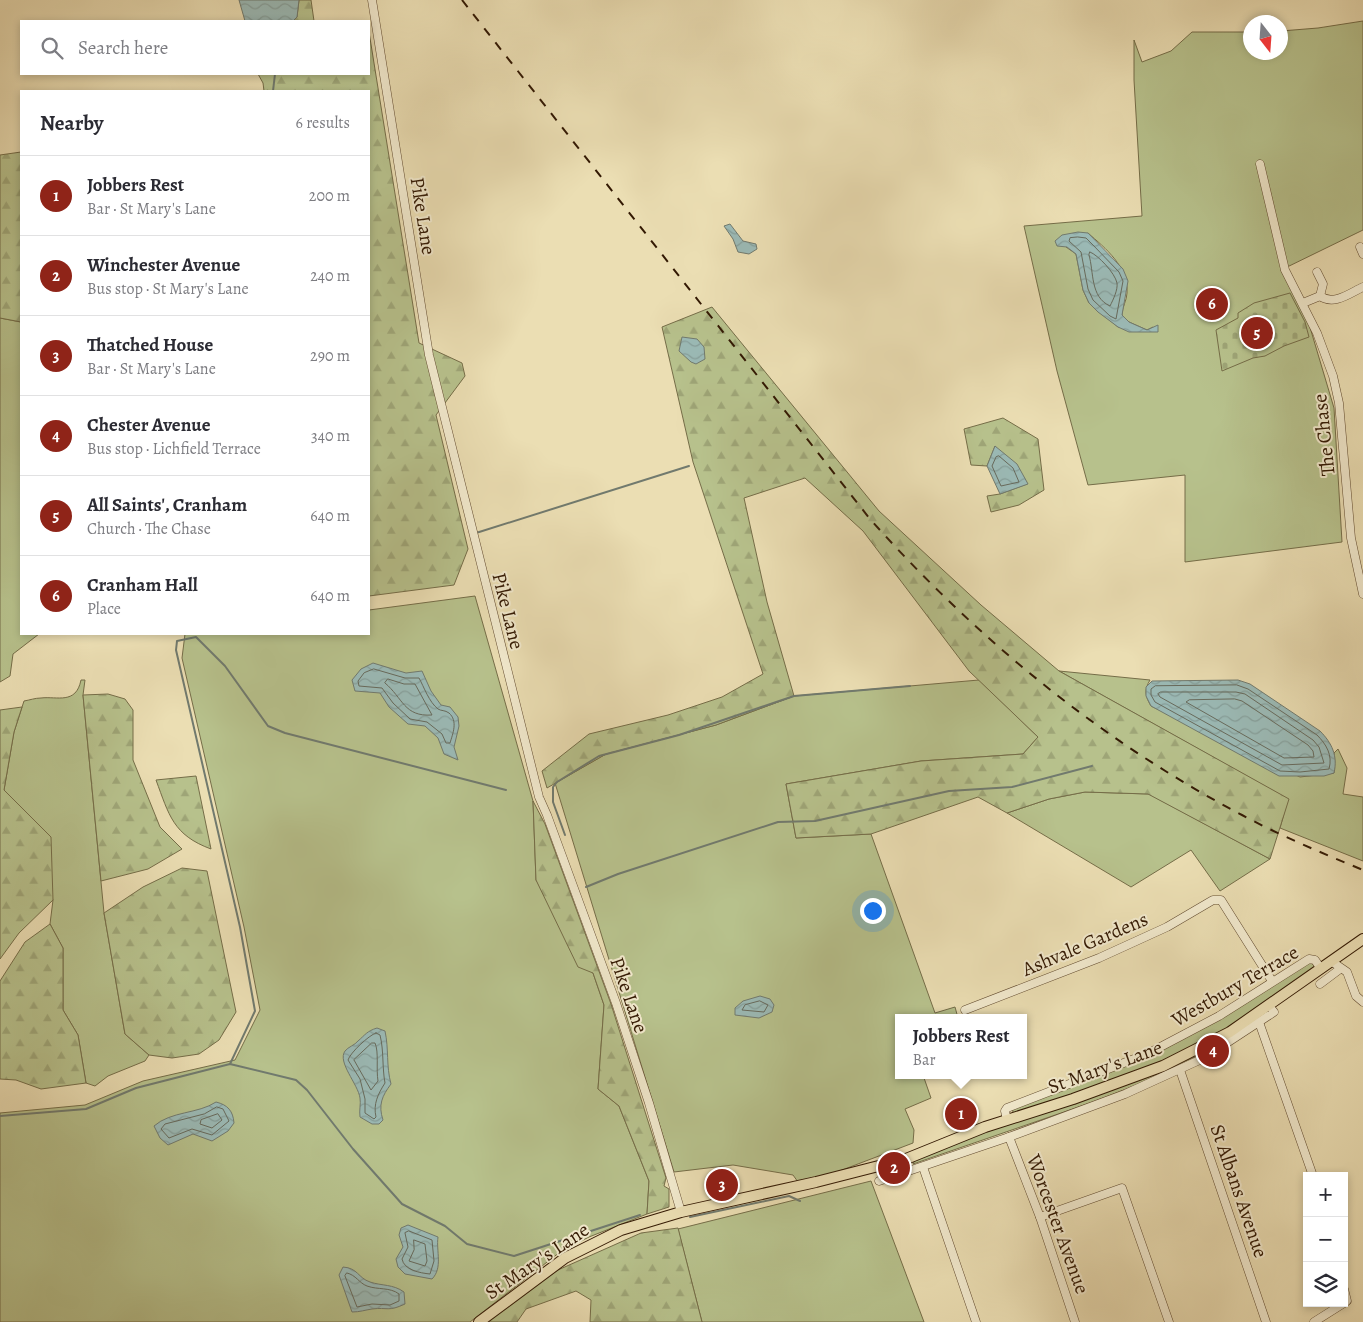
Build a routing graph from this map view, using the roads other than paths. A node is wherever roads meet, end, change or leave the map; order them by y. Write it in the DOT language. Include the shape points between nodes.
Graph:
graph roads {
  1 [pos="372,0"];
  2 [pos="1260,164"];
  3 [pos="1317,272"];
  4 [pos="1363,287"];
  5 [pos="1320,296"];
  6 [pos="1303,303"];
  7 [pos="1363,594"];
  8 [pos="1363,939"];
  9 [pos="1331,962"];
  10 [pos="1321,969"];
  11 [pos="1340,969"];
  12 [pos="1272,981"];
  13 [pos="1320,984"];
  14 [pos="1363,1002"];
  15 [pos="1270,1006"];
  16 [pos="965,1010"];
  17 [pos="1259,1022"];
  18 [pos="1180,1070"];
  19 [pos="1007,1120"];
  20 [pos="1009,1137"];
  21 [pos="906,1159"];
  22 [pos="923,1167"];
  23 [pos="911,1171"];
  24 [pos="1312,1172"];
  25 [pos="879,1180"];
  26 [pos="681,1212"];
  27 [pos="1040,1217"];
  28 [pos="1337,1307"];
  29 [pos="479,1322"];
  30 [pos="976,1322"];
  31 [pos="1075,1322"];
  32 [pos="1169,1322"];
  33 [pos="1266,1322"];
  34 [pos="1314,1322"];
  1 -- 26 [label="street, Pike Lane" via="429,355 504,665 538,797 616,1003"];
  2 -- 6 [label="street, The Chase" via="1286,270"];
  3 -- 5 [label="street" via="1323,284"];
  4 -- 5 [label="street" via="1336,300"];
  5 -- 6 [label="street"];
  6 -- 7 [label="street, The Chase" via="1319,336 1339,403 1351,538"];
  8 -- 9 [label="main road, St Mary's Lane"];
  9 -- 10 [label="main road, St Mary's Lane"];
  9 -- 11 [label="street"];
  10 -- 12 [label="street, Westbury Terrace" via="1315,960 1309,959"];
  10 -- 15 [label="main road, St Mary's Lane"];
  11 -- 13 [label="street"];
  11 -- 14 [label="street" via="1347,972 1356,996"];
  12 -- 16 [label="street, Ashvale Gardens" via="1221,900 1213,900 1167,927 1099,958"];
  12 -- 19 [label="street, Westbury Terrace" via="1219,1016 1147,1054 1007,1108"];
  15 -- 17 [label="street" via="1274,1012"];
  15 -- 19 [label="main road, St Mary's Lane" via="1230,1032 1163,1066"];
  17 -- 18 [label="street" via="1212,1054"];
  17 -- 24 [label="street"];
  18 -- 20 [label="street"];
  18 -- 33 [label="street, St Albans Avenue"];
  19 -- 21 [label="main road, St Mary's Lane"];
  20 -- 22 [label="street"];
  20 -- 27 [label="street, Worcester Avenue"];
  21 -- 23 [label="street"];
  21 -- 26 [label="main road, St Mary's Lane"];
  22 -- 23 [label="street"];
  22 -- 30 [label="street"];
  23 -- 25 [label="street"];
  26 -- 29 [label="main road, St Mary's Lane" via="621,1230 592,1243 530,1283"];
  27 -- 31 [label="street, Worcester Avenue"];
  27 -- 32 [label="street" via="1122,1188"];
  28 -- 34 [label="street"];
}
